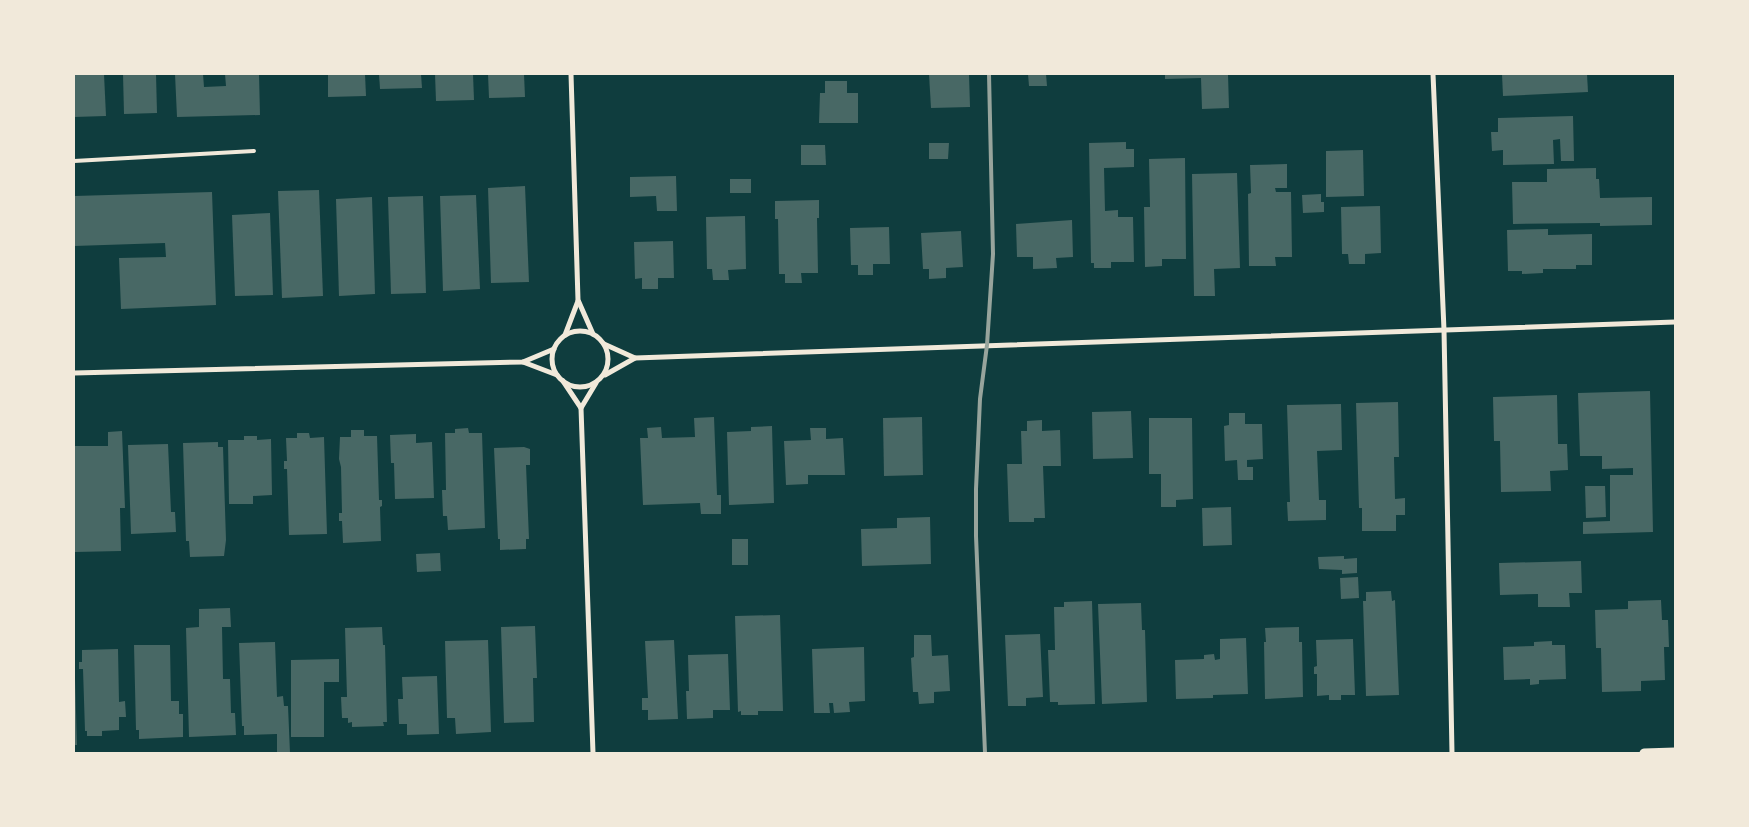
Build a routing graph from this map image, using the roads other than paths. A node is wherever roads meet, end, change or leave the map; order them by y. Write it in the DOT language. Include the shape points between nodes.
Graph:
graph roads {
  1 [pos="571,74"];
  2 [pos="1434,74"];
  3 [pos="254,151"];
  4 [pos="74,161"];
  5 [pos="578,300"];
  6 [pos="1675,322"];
  7 [pos="1444,330"];
  8 [pos="593,334"];
  9 [pos="566,335"];
  10 [pos="604,344"];
  11 [pos="554,349"];
  12 [pos="635,358"];
  13 [pos="523,362"];
  14 [pos="74,373"];
  15 [pos="557,375"];
  16 [pos="603,376"];
  17 [pos="563,382"];
  18 [pos="596,382"];
  19 [pos="581,408"];
  20 [pos="1675,752"];
  21 [pos="593,753"];
  22 [pos="1452,753"];
  23 [pos="1644,753"];
  1 -- 5 [label="street"];
  2 -- 7 [label="street"];
  3 -- 4 [label="lane"];
  5 -- 8 [label="street"];
  5 -- 9 [label="street"];
  6 -- 7 [label="street"];
  7 -- 12 [label="street"];
  7 -- 22 [label="street"];
  8 -- 9 [label="street" via="584,331"];
  8 -- 10 [label="street"];
  9 -- 11 [label="street"];
  10 -- 12 [label="street"];
  10 -- 16 [label="street" via="608,367"];
  11 -- 13 [label="street"];
  11 -- 15 [label="street" via="553,367"];
  12 -- 16 [label="street"];
  13 -- 14 [label="street"];
  13 -- 15 [label="street"];
  15 -- 17 [label="street"];
  16 -- 18 [label="street"];
  17 -- 18 [label="street" via="580,388"];
  17 -- 19 [label="street"];
  18 -- 19 [label="street"];
  19 -- 21 [label="street"];
  20 -- 23 [label="street"];
}
